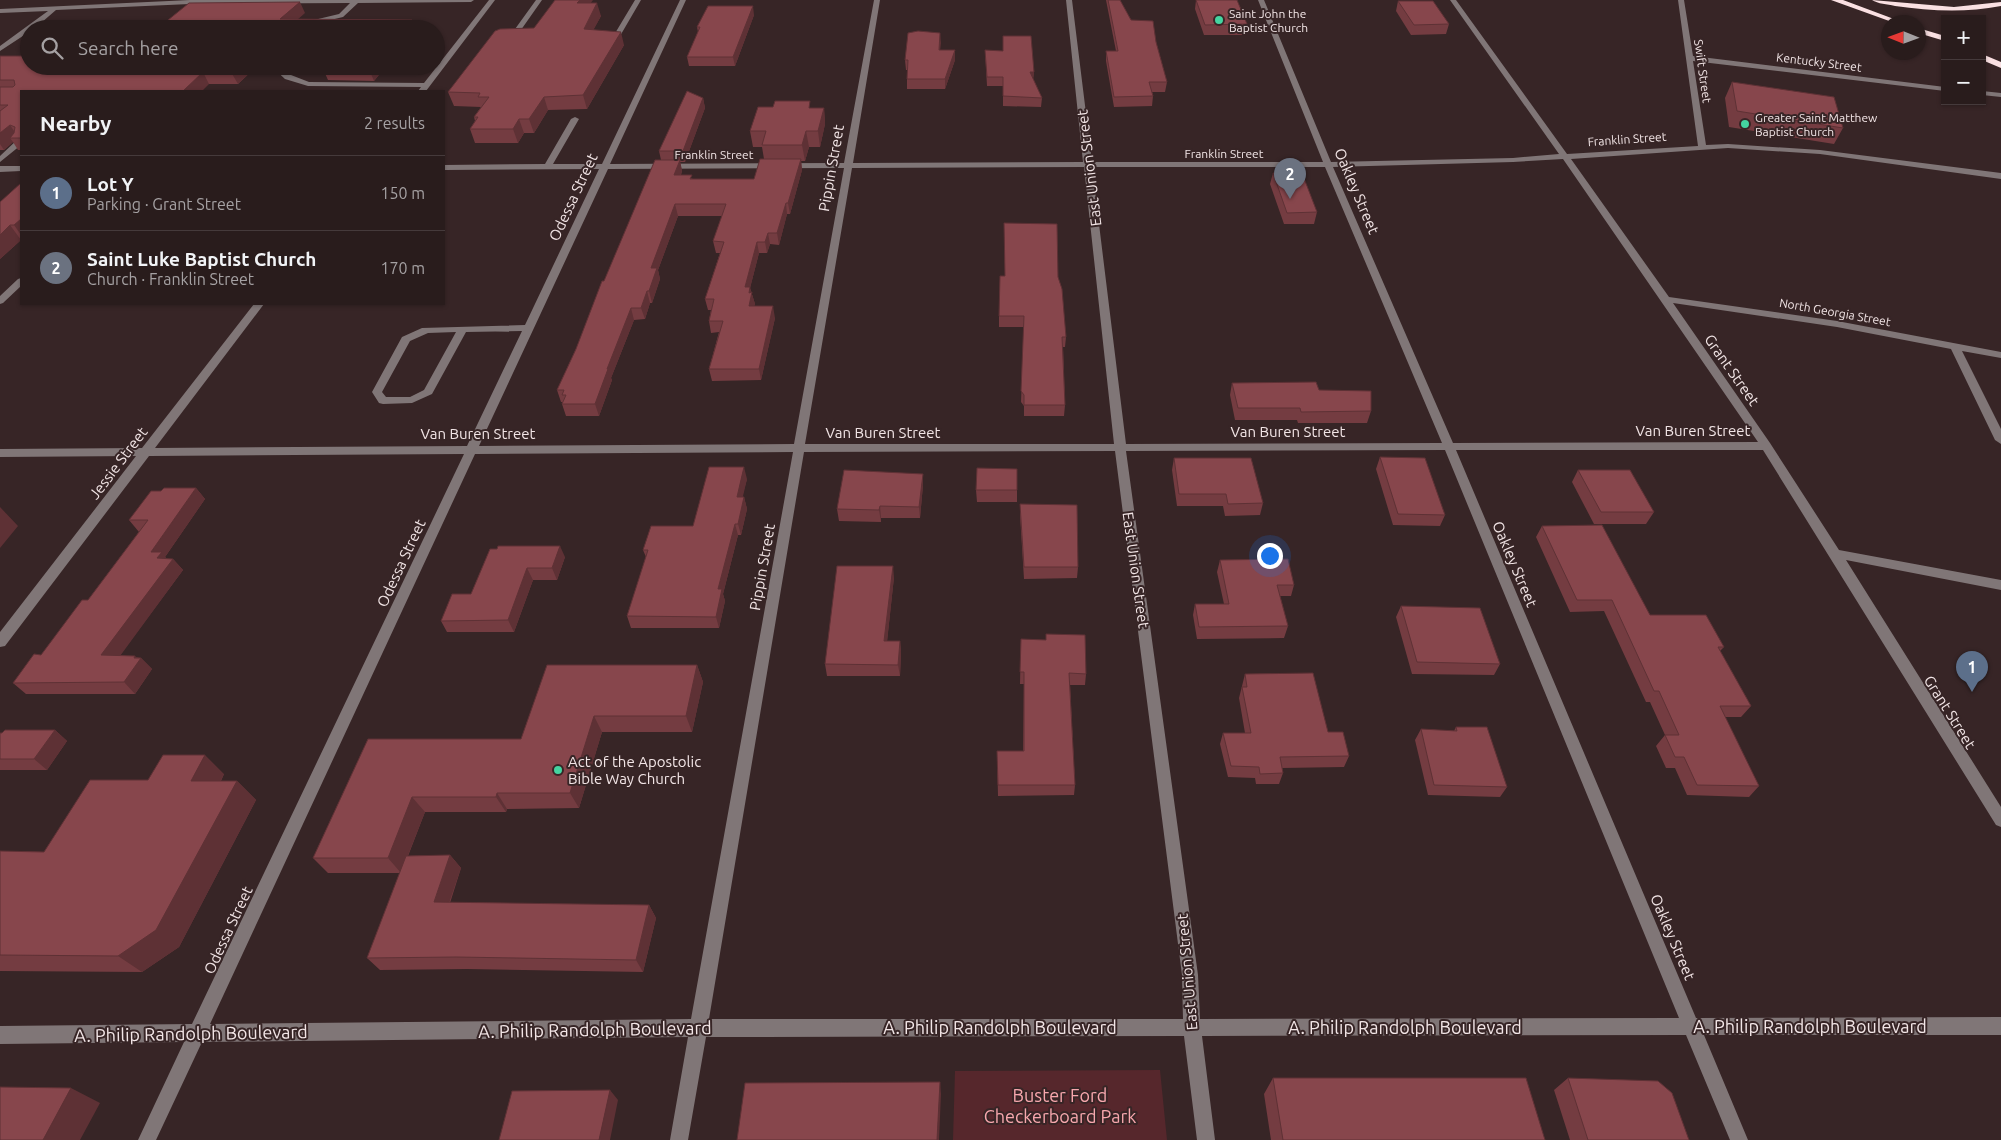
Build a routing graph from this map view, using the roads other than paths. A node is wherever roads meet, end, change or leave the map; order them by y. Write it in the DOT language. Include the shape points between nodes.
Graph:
graph roads {
  1 [pos="471,0"];
  2 [pos="492,0"];
  3 [pos="539,0"];
  4 [pos="638,0"];
  5 [pos="683,0"];
  6 [pos="877,0"];
  7 [pos="1069,0"];
  8 [pos="1261,0"];
  9 [pos="1453,0"];
  10 [pos="1681,0"];
  11 [pos="1826,0"];
  12 [pos="1835,0"];
  13 [pos="1876,0"];
  14 [pos="273,1"];
  15 [pos="356,1"];
  16 [pos="2001,4"];
  17 [pos="54,10"];
  18 [pos="0,11"];
  19 [pos="1870,13"];
  20 [pos="1881,17"];
  21 [pos="41,20"];
  22 [pos="321,20"];
  23 [pos="1926,33"];
  24 [pos="20,35"];
  25 [pos="618,35"];
  26 [pos="514,36"];
  27 [pos="1941,38"];
  28 [pos="0,49"];
  29 [pos="1986,56"];
  30 [pos="1986,57"];
  31 [pos="1690,58"];
  32 [pos="2001,60"];
  33 [pos="445,62"];
  34 [pos="2001,65"];
  35 [pos="284,75"];
  36 [pos="435,75"];
  37 [pos="425,88"];
  38 [pos="1941,89"];
  39 [pos="1986,94"];
  40 [pos="2001,96"];
  41 [pos="575,119"];
  42 [pos="20,142"];
  43 [pos="1702,146"];
  44 [pos="1565,156"];
  45 [pos="0,160"];
  46 [pos="1089,165"];
  47 [pos="1329,165"];
  48 [pos="548,166"];
  49 [pos="604,166"];
  50 [pos="848,166"];
  51 [pos="445,167"];
  52 [pos="0,170"];
  53 [pos="20,170"];
  54 [pos="2001,176"];
  55 [pos="20,282"];
  56 [pos="1664,299"];
  57 [pos="0,301"];
  58 [pos="258,305"];
  59 [pos="529,328"];
  60 [pos="463,329"];
  61 [pos="1955,346"];
  62 [pos="2001,355"];
  63 [pos="2001,440"];
  64 [pos="1765,446"];
  65 [pos="1449,447"];
  66 [pos="799,448"];
  67 [pos="1120,448"];
  68 [pos="473,449"];
  69 [pos="0,453"];
  70 [pos="145,453"];
  71 [pos="1836,554"];
  72 [pos="2001,585"];
  73 [pos="0,642"];
  74 [pos="2001,820"];
  75 [pos="1693,1026"];
  76 [pos="2001,1026"];
  77 [pos="1192,1027"];
  78 [pos="699,1028"];
  79 [pos="198,1032"];
  80 [pos="0,1035"];
  81 [pos="147,1140"];
  82 [pos="679,1140"];
  83 [pos="1206,1140"];
  84 [pos="1740,1140"];
  1 -- 15 [label="street"];
  2 -- 33 [label="street"];
  3 -- 26 [label="street"];
  4 -- 25 [label="street"];
  5 -- 49 [label="street, Odessa Street"];
  6 -- 50 [label="street, Pippin Street"];
  7 -- 46 [label="street, East Union Street"];
  8 -- 47 [label="street, Oakley Street"];
  9 -- 44 [label="street, Grant Street"];
  10 -- 31 [label="street, Swift Street"];
  11 -- 19 [label="highway"];
  12 -- 19 [label="highway"];
  13 -- 16 [label="highway" via="1956,8"];
  14 -- 15 [label="street"];
  14 -- 17 [label="street"];
  15 -- 22 [label="street" via="341,16"];
  17 -- 18 [label="street"];
  17 -- 21 [label="street"];
  19 -- 20 [label="highway"];
  23 -- 27 [label="highway"];
  24 -- 28 [label="street"];
  29 -- 32 [label="highway"];
  30 -- 34 [label="highway"];
  31 -- 38 [label="street, Kentucky Street"];
  31 -- 43 [label="street, Swift Street"];
  35 -- 37 [label="street" via="308,84"];
  36 -- 37 [label="street"];
  39 -- 40 [label="street"];
  41 -- 48 [label="street"];
  42 -- 45 [label="street"];
  43 -- 44 [label="street, Franklin Street"];
  43 -- 54 [label="street, Franklin Street" via="1820,152"];
  44 -- 47 [label="street, Franklin Street"];
  44 -- 56 [label="street, Grant Street"];
  46 -- 47 [label="street, Franklin Street"];
  46 -- 50 [label="street, Franklin Street"];
  46 -- 67 [label="street, East Union Street"];
  47 -- 65 [label="street, Oakley Street"];
  48 -- 49 [label="street, Franklin Street"];
  48 -- 51 [label="street, Franklin Street"];
  49 -- 50 [label="street, Franklin Street"];
  49 -- 59 [label="street, Odessa Street"];
  50 -- 66 [label="street, Pippin Street"];
  52 -- 53 [label="street"];
  55 -- 57 [label="street"];
  56 -- 61 [label="street, North Georgia Street" via="1837,324"];
  56 -- 64 [label="street, Grant Street"];
  58 -- 70 [label="street, Jessie Street"];
  59 -- 60 [label="street"];
  59 -- 68 [label="street, Odessa Street"];
  60 -- 60 [label="street" via="426,330 406,339 377,392 383,402 412,400 428,392"];
  61 -- 62 [label="street, North Georgia Street"];
  61 -- 63 [label="street"];
  64 -- 65 [label="street, Van Buren Street"];
  64 -- 71 [label="street, Grant Street"];
  65 -- 67 [label="street, Van Buren Street"];
  65 -- 75 [label="street, Oakley Street"];
  66 -- 67 [label="street, Van Buren Street"];
  66 -- 68 [label="street, Van Buren Street"];
  66 -- 78 [label="street, Pippin Street"];
  67 -- 77 [label="street, East Union Street" via="1190,975"];
  68 -- 70 [label="street, Van Buren Street"];
  68 -- 79 [label="street, Odessa Street"];
  69 -- 70 [label="street, Van Buren Street"];
  70 -- 73 [label="street, Jessie Street"];
  71 -- 72 [label="street"];
  71 -- 74 [label="street, Grant Street"];
  75 -- 76 [label="street, A. Philip Randolph Boulevard"];
  75 -- 77 [label="street, A. Philip Randolph Boulevard"];
  75 -- 84 [label="street, Oakley Street"];
  77 -- 78 [label="street, A. Philip Randolph Boulevard"];
  77 -- 83 [label="street, East Union Street"];
  78 -- 79 [label="street, A. Philip Randolph Boulevard"];
  78 -- 82 [label="street, Pippin Street"];
  79 -- 80 [label="street, A. Philip Randolph Boulevard"];
  79 -- 81 [label="street, Odessa Street"];
}
